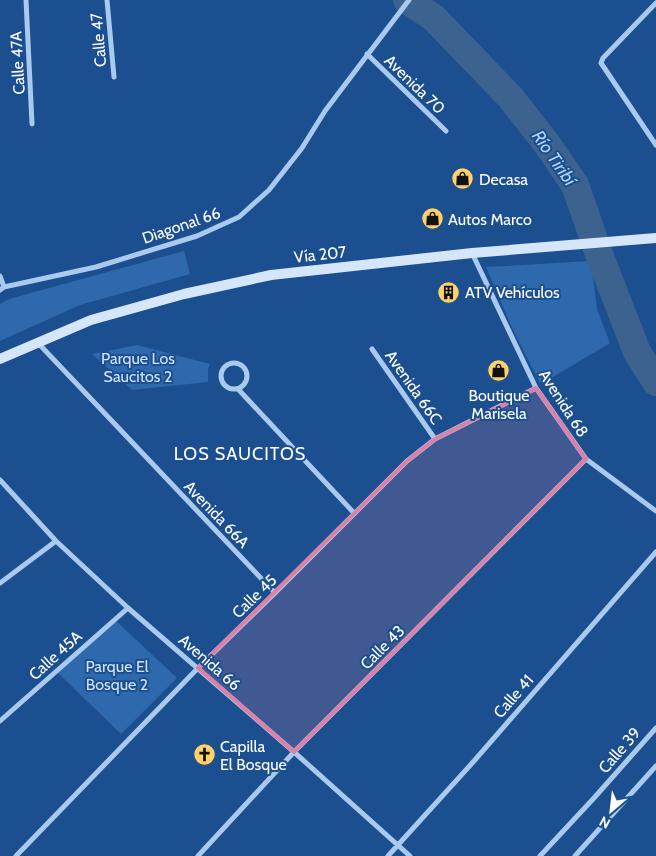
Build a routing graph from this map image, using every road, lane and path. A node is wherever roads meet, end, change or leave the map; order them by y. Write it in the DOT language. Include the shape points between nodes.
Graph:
graph roads {
  1 [pos="26,0"];
  2 [pos="108,0"];
  3 [pos="410,0"];
  4 [pos="656,3"];
  5 [pos="367,54"];
  6 [pos="114,77"];
  7 [pos="32,124"];
  8 [pos="446,131"];
  9 [pos="656,145"];
  10 [pos="656,238"];
  11 [pos="472,253"];
  12 [pos="0,276"];
  13 [pos="2,289"];
  14 [pos="37,343"];
  15 [pos="372,349"];
  16 [pos="0,359"];
  17 [pos="536,388"];
  18 [pos="238,389"];
  19 [pos="435,439"];
  20 [pos="586,459"];
  21 [pos="0,480"];
  22 [pos="656,511"];
  23 [pos="354,513"];
  24 [pos="56,541"];
  25 [pos="656,552"];
  26 [pos="0,584"];
  27 [pos="275,593"];
  28 [pos="128,608"];
  29 [pos="198,668"];
  30 [pos="0,721"];
  31 [pos="656,728"];
  32 [pos="294,752"];
  33 [pos="656,766"];
  34 [pos="398,846"];
  35 [pos="16,856"];
  36 [pos="198,856"];
  37 [pos="388,856"];
  38 [pos="410,856"];
  39 [pos="540,856"];
  40 [pos="574,856"];
  1 -- 7 [label="street, Calle 47A"];
  2 -- 6 [label="street, Calle 47"];
  3 -- 5 [label="street, Diagonal 66"];
  4 -- 9 [label="street" via="603,58 601,64"];
  5 -- 8 [label="street, Avenida 70"];
  5 -- 13 [label="street, Diagonal 66" via="269,190 239,217 197,236 96,267"];
  10 -- 11 [label="main road, Vía 207"];
  11 -- 14 [label="main road, Vía 207" via="271,275 184,294 91,320"];
  11 -- 17 [label="street, Avenida 68"];
  12 -- 13 [label="street"];
  14 -- 16 [label="main road, Vía 207"];
  14 -- 27 [label="street, Avenida 66A"];
  15 -- 19 [label="street, Avenida 66C"];
  17 -- 19 [label="street, Calle 45"];
  17 -- 20 [label="street, Avenida 68"];
  18 -- 18 [label="street" via="245,384 246,371 236,363 228,364 222,370 221,379 225,386"];
  18 -- 23 [label="street"];
  19 -- 23 [label="street, Calle 45" via="407,460"];
  20 -- 22 [label="street, Avenida 68"];
  20 -- 32 [label="street, Calle 43"];
  21 -- 24 [label="street, Avenida 66"];
  23 -- 27 [label="street, Calle 45"];
  24 -- 26 [label="street"];
  24 -- 28 [label="street, Avenida 66"];
  25 -- 34 [label="street, Calle 41"];
  27 -- 29 [label="street, Calle 45"];
  28 -- 29 [label="street, Avenida 66"];
  28 -- 30 [label="street, Calle 45A"];
  29 -- 32 [label="street, Avenida 66"];
  29 -- 35 [label="street, Calle 45"];
  31 -- 39 [label="street, Calle 39"];
  32 -- 34 [label="street, Avenida 66"];
  32 -- 36 [label="street, Calle 43"];
  33 -- 40 [label="street"];
  34 -- 37 [label="street, Calle 41"];
  34 -- 38 [label="street, Avenida 66"];
}
